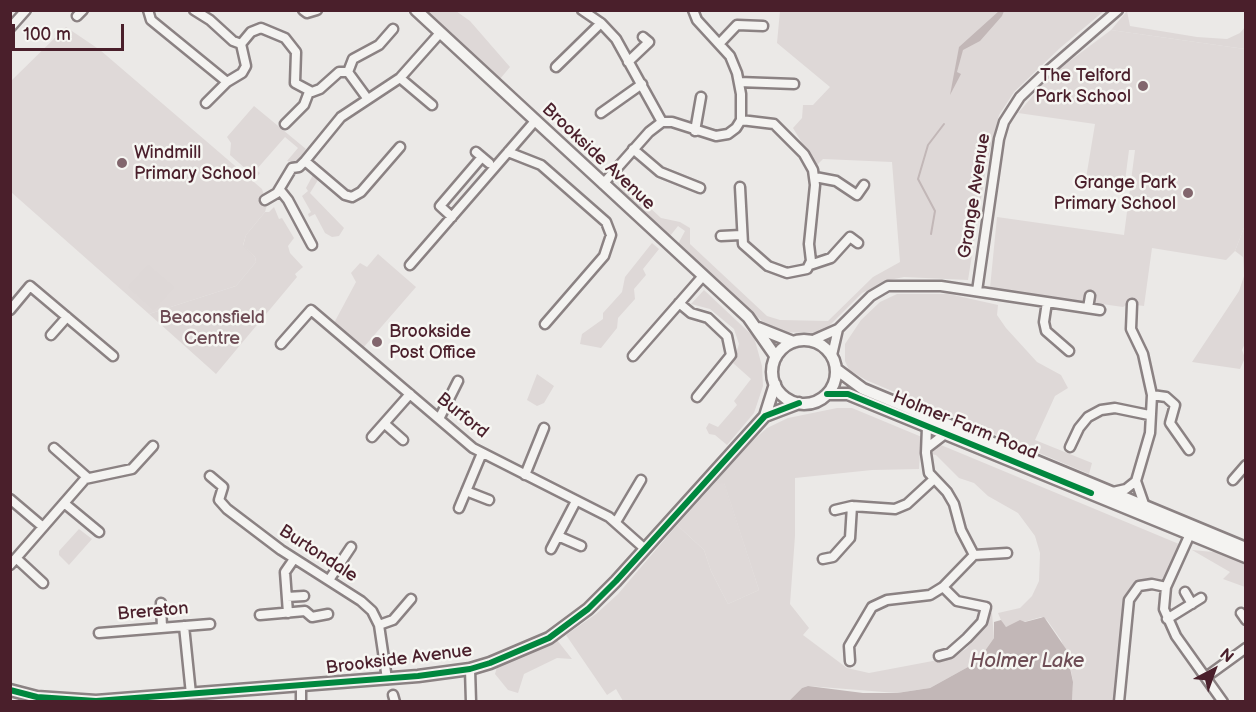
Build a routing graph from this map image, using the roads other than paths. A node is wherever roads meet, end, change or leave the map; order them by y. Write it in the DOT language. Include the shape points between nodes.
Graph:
graph roads {
  1 [pos="26,10"];
  2 [pos="148,10"];
  3 [pos="194,10"];
  4 [pos="303,10"];
  5 [pos="317,10"];
  6 [pos="416,10"];
  7 [pos="582,10"];
  8 [pos="693,10"];
  9 [pos="1118,10"];
  10 [pos="601,23"];
  11 [pos="763,26"];
  12 [pos="10,28"];
  13 [pos="393,29"];
  14 [pos="440,33"];
  15 [pos="649,39"];
  16 [pos="241,44"];
  17 [pos="719,44"];
  18 [pos="628,62"];
  19 [pos="556,67"];
  20 [pos="348,72"];
  21 [pos="400,78"];
  22 [pos="227,82"];
  23 [pos="739,82"];
  24 [pos="642,84"];
  25 [pos="794,84"];
  26 [pos="309,92"];
  27 [pos="701,97"];
  28 [pos="367,98"];
  29 [pos="206,103"];
  30 [pos="432,105"];
  31 [pos="601,112"];
  32 [pos="741,120"];
  33 [pos="535,121"];
  34 [pos="662,122"];
  35 [pos="285,124"];
  36 [pos="695,131"];
  37 [pos="400,147"];
  38 [pos="633,149"];
  39 [pos="508,152"];
  40 [pos="482,158"];
  41 [pos="305,161"];
  42 [pos="815,177"];
  43 [pos="603,184"];
  44 [pos="864,185"];
  45 [pos="740,187"];
  46 [pos="700,188"];
  47 [pos="280,190"];
  48 [pos="265,200"];
  49 [pos="452,217"];
  50 [pos="741,235"];
  51 [pos="721,236"];
  52 [pos="858,243"];
  53 [pos="312,245"];
  54 [pos="410,264"];
  55 [pos="810,265"];
  56 [pos="703,276"];
  57 [pos="977,291"];
  58 [pos="1090,296"];
  59 [pos="1047,302"];
  60 [pos="679,303"];
  61 [pos="1132,304"];
  62 [pos="1088,308"];
  63 [pos="10,310"];
  64 [pos="1100,310"];
  65 [pos="1120,313"];
  66 [pos="1131,314"];
  67 [pos="67,317"];
  68 [pos="545,324"];
  69 [pos="758,328"];
  70 [pos="838,330"];
  71 [pos="51,334"];
  72 [pos="811,340"];
  73 [pos="793,342"];
  74 [pos="282,344"];
  75 [pos="1069,351"];
  76 [pos="832,355"];
  77 [pos="113,356"];
  78 [pos="633,356"];
  79 [pos="776,357"];
  80 [pos="836,369"];
  81 [pos="458,381"];
  82 [pos="775,384"];
  83 [pos="410,394"];
  84 [pos="827,394"];
  85 [pos="1152,395"];
  86 [pos="698,397"];
  87 [pos="799,403"];
  88 [pos="1149,415"];
  89 [pos="765,416"];
  90 [pos="439,419"];
  91 [pos="385,424"];
  92 [pos="927,427"];
  93 [pos="544,428"];
  94 [pos="945,434"];
  95 [pos="372,437"];
  96 [pos="403,440"];
  97 [pos="153,446"];
  98 [pos="928,447"];
  99 [pos="1070,447"];
  100 [pos="54,448"];
  101 [pos="1189,450"];
  102 [pos="482,453"];
  103 [pos="1245,465"];
  104 [pos="525,475"];
  105 [pos="210,476"];
  106 [pos="88,478"];
  107 [pos="641,480"];
  108 [pos="933,480"];
  109 [pos="1233,480"];
  110 [pos="1136,481"];
  111 [pos="466,491"];
  112 [pos="1110,493"];
  113 [pos="10,499"];
  114 [pos="489,500"];
  115 [pos="576,501"];
  116 [pos="64,503"];
  117 [pos="852,506"];
  118 [pos="1145,507"];
  119 [pos="459,508"];
  120 [pos="835,510"];
  121 [pos="615,522"];
  122 [pos="43,528"];
  123 [pos="99,532"];
  124 [pos="1190,534"];
  125 [pos="558,536"];
  126 [pos="580,546"];
  127 [pos="351,547"];
  128 [pos="1245,548"];
  129 [pos="551,549"];
  130 [pos="645,549"];
  131 [pos="974,555"];
  132 [pos="1000,556"];
  133 [pos="1245,557"];
  134 [pos="294,559"];
  135 [pos="823,559"];
  136 [pos="13,561"];
  137 [pos="329,580"];
  138 [pos="43,583"];
  139 [pos="943,587"];
  140 [pos="1166,587"];
  141 [pos="1185,592"];
  142 [pos="304,596"];
  143 [pos="287,597"];
  144 [pos="411,598"];
  145 [pos="1201,598"];
  146 [pos="161,603"];
  147 [pos="1192,604"];
  148 [pos="288,613"];
  149 [pos="328,614"];
  150 [pos="260,615"];
  151 [pos="1167,619"];
  152 [pos="210,624"];
  153 [pos="379,625"];
  154 [pos="184,626"];
  155 [pos="162,628"];
  156 [pos="99,633"];
  157 [pos="1245,648"];
  158 [pos="939,657"];
  159 [pos="850,661"];
  160 [pos="470,669"];
  161 [pos="1206,677"];
  162 [pos="387,678"];
  163 [pos="301,686"];
  164 [pos="10,690"];
  165 [pos="191,694"];
  166 [pos="301,702"];
  167 [pos="471,702"];
  168 [pos="1119,702"];
  169 [pos="1222,702"];
  1 -- 12 [label="street"];
  2 -- 22 [label="street" via="151,20"];
  3 -- 16 [label="street"];
  4 -- 5 [label="street"];
  6 -- 14 [label="street, Brookside Avenue"];
  7 -- 10 [label="street"];
  8 -- 17 [label="street"];
  9 -- 57 [label="street, Grange Avenue" via="1042,75 1020,97 1004,122"];
  10 -- 18 [label="street" via="616,39"];
  10 -- 19 [label="street"];
  11 -- 17 [label="street" via="737,25"];
  13 -- 20 [label="street" via="379,45 353,59"];
  14 -- 21 [label="street"];
  14 -- 33 [label="street, Brookside Avenue"];
  15 -- 18 [label="street"];
  16 -- 22 [label="street" via="246,66"];
  16 -- 26 [label="street" via="251,32 261,28 285,38 296,52 295,83"];
  17 -- 23 [label="street" via="730,56"];
  18 -- 24 [label="street"];
  20 -- 26 [label="street" via="339,72 320,89"];
  20 -- 28 [label="street"];
  21 -- 28 [label="street"];
  21 -- 30 [label="street"];
  22 -- 29 [label="street"];
  23 -- 25 [label="street"];
  23 -- 32 [label="street"];
  24 -- 31 [label="street"];
  24 -- 34 [label="street"];
  26 -- 35 [label="street" via="304,105"];
  27 -- 36 [label="street"];
  28 -- 41 [label="street" via="341,117"];
  32 -- 36 [label="street" via="728,134 716,136"];
  32 -- 42 [label="street" via="774,124 804,154"];
  33 -- 39 [label="street"];
  33 -- 43 [label="street, Brookside Avenue"];
  34 -- 36 [label="street"];
  34 -- 38 [label="street"];
  37 -- 41 [label="street" via="361,192 352,197"];
  38 -- 43 [label="street"];
  38 -- 46 [label="street" via="660,171"];
  39 -- 49 [label="street"];
  39 -- 68 [label="street" via="541,165 606,222 611,235 604,256"];
  40 -- 49 [label="street" via="440,206"];
  41 -- 47 [label="street" via="292,168"];
  42 -- 44 [label="street" via="836,181 857,195"];
  42 -- 55 [label="street"];
  43 -- 56 [label="street, Brookside Avenue"];
  45 -- 50 [label="street"];
  47 -- 48 [label="street"];
  47 -- 53 [label="street"];
  49 -- 54 [label="street"];
  50 -- 51 [label="street"];
  50 -- 55 [label="street" via="743,244 768,266 787,273 801,272"];
  52 -- 55 [label="street" via="849,237 831,258"];
  56 -- 60 [label="street"];
  56 -- 69 [label="street, Brookside Avenue"];
  57 -- 59 [label="street"];
  57 -- 70 [label="street" via="888,286 871,296"];
  58 -- 62 [label="street"];
  59 -- 62 [label="street"];
  59 -- 75 [label="street" via="1046,331"];
  60 -- 78 [label="street"];
  60 -- 86 [label="street" via="691,313 708,318 727,336 731,356"];
  61 -- 66 [label="street"];
  62 -- 64 [label="street"];
  63 -- 67 [label="street" via="30,286"];
  65 -- 66 [label="street"];
  66 -- 85 [label="street" via="1131,329 1143,354"];
  67 -- 71 [label="street"];
  67 -- 77 [label="street"];
  69 -- 73 [label="street, Brookside Avenue"];
  69 -- 79 [label="street, Brookside Avenue"];
  70 -- 72 [label="street"];
  70 -- 76 [label="street"];
  72 -- 73 [label="street"];
  72 -- 76 [label="street"];
  73 -- 79 [label="street"];
  74 -- 83 [label="street, Burford" via="311,310"];
  76 -- 80 [label="street"];
  79 -- 82 [label="street"];
  80 -- 84 [label="street" via="833,387"];
  80 -- 112 [label="street, Holmer Farm Road" via="863,389"];
  81 -- 90 [label="street"];
  82 -- 87 [label="street" via="789,399"];
  82 -- 89 [label="street, Brookside Avenue"];
  83 -- 90 [label="street, Burford"];
  83 -- 91 [label="street"];
  84 -- 87 [label="street" via="809,403"];
  84 -- 92 [label="street, Holmer Farm Road" via="848,394"];
  85 -- 88 [label="street"];
  85 -- 101 [label="street" via="1166,397 1175,405 1170,423"];
  87 -- 89 [label="street, Brookside Avenue"];
  88 -- 99 [label="street" via="1115,408 1101,410 1088,417"];
  88 -- 110 [label="street" via="1150,432"];
  89 -- 130 [label="street, Brookside Avenue"];
  90 -- 102 [label="street, Burford"];
  91 -- 95 [label="street"];
  91 -- 96 [label="street"];
  92 -- 94 [label="street, Holmer Farm Road"];
  92 -- 98 [label="street"];
  93 -- 104 [label="street"];
  94 -- 98 [label="street"];
  94 -- 124 [label="street, Holmer Farm Road"];
  97 -- 106 [label="street" via="132,469"];
  98 -- 108 [label="street" via="926,465"];
  100 -- 106 [label="street"];
  102 -- 104 [label="street, Burford"];
  102 -- 111 [label="street"];
  103 -- 109 [label="street"];
  104 -- 115 [label="street, Burford"];
  105 -- 134 [label="street, Burtondale" via="224,489 220,503"];
  106 -- 116 [label="street"];
  107 -- 121 [label="street"];
  108 -- 117 [label="street" via="907,504 895,509"];
  108 -- 131 [label="street" via="954,504"];
  110 -- 112 [label="street" via="1126,489"];
  110 -- 118 [label="street"];
  111 -- 114 [label="street"];
  111 -- 119 [label="street"];
  112 -- 118 [label="street, Holmer Farm Road"];
  113 -- 122 [label="street"];
  115 -- 121 [label="street, Burford"];
  115 -- 125 [label="street"];
  116 -- 122 [label="street"];
  116 -- 123 [label="street"];
  117 -- 120 [label="street"];
  117 -- 135 [label="street" via="850,538 833,557"];
  118 -- 128 [label="street, Holmer Farm Road"];
  121 -- 130 [label="street, Burford"];
  122 -- 136 [label="street"];
  124 -- 133 [label="street, Holmer Farm Road"];
  124 -- 140 [label="street"];
  125 -- 126 [label="street"];
  125 -- 129 [label="street"];
  127 -- 137 [label="street"];
  130 -- 160 [label="street, Brookside Avenue" via="588,609 557,632 520,651"];
  131 -- 132 [label="street"];
  131 -- 139 [label="street"];
  134 -- 137 [label="street, Burtondale"];
  134 -- 143 [label="street" via="285,572"];
  136 -- 138 [label="street"];
  137 -- 153 [label="street, Burtondale" via="361,601"];
  139 -- 158 [label="street" via="957,602 986,607 982,622 950,653"];
  139 -- 159 [label="street" via="930,595 888,600 872,608 849,646"];
  140 -- 151 [label="street"];
  140 -- 168 [label="street" via="1140,586 1129,600"];
  141 -- 147 [label="street"];
  142 -- 143 [label="street"];
  143 -- 148 [label="street"];
  144 -- 153 [label="street" via="393,620"];
  145 -- 147 [label="street"];
  146 -- 155 [label="street"];
  147 -- 151 [label="street"];
  148 -- 149 [label="street"];
  148 -- 150 [label="street"];
  151 -- 161 [label="street"];
  152 -- 154 [label="street, Brereton"];
  153 -- 162 [label="street, Burtondale"];
  154 -- 155 [label="street, Brereton"];
  154 -- 165 [label="street"];
  155 -- 156 [label="street, Brereton"];
  157 -- 161 [label="street"];
  160 -- 162 [label="street, Brookside Avenue"];
  160 -- 167 [label="street"];
  161 -- 169 [label="street"];
  162 -- 163 [label="street, Brookside Avenue"];
  163 -- 165 [label="street, Brookside Avenue"];
  163 -- 166 [label="street"];
  164 -- 165 [label="street, Brookside Avenue" via="37,697 96,701"];
}
